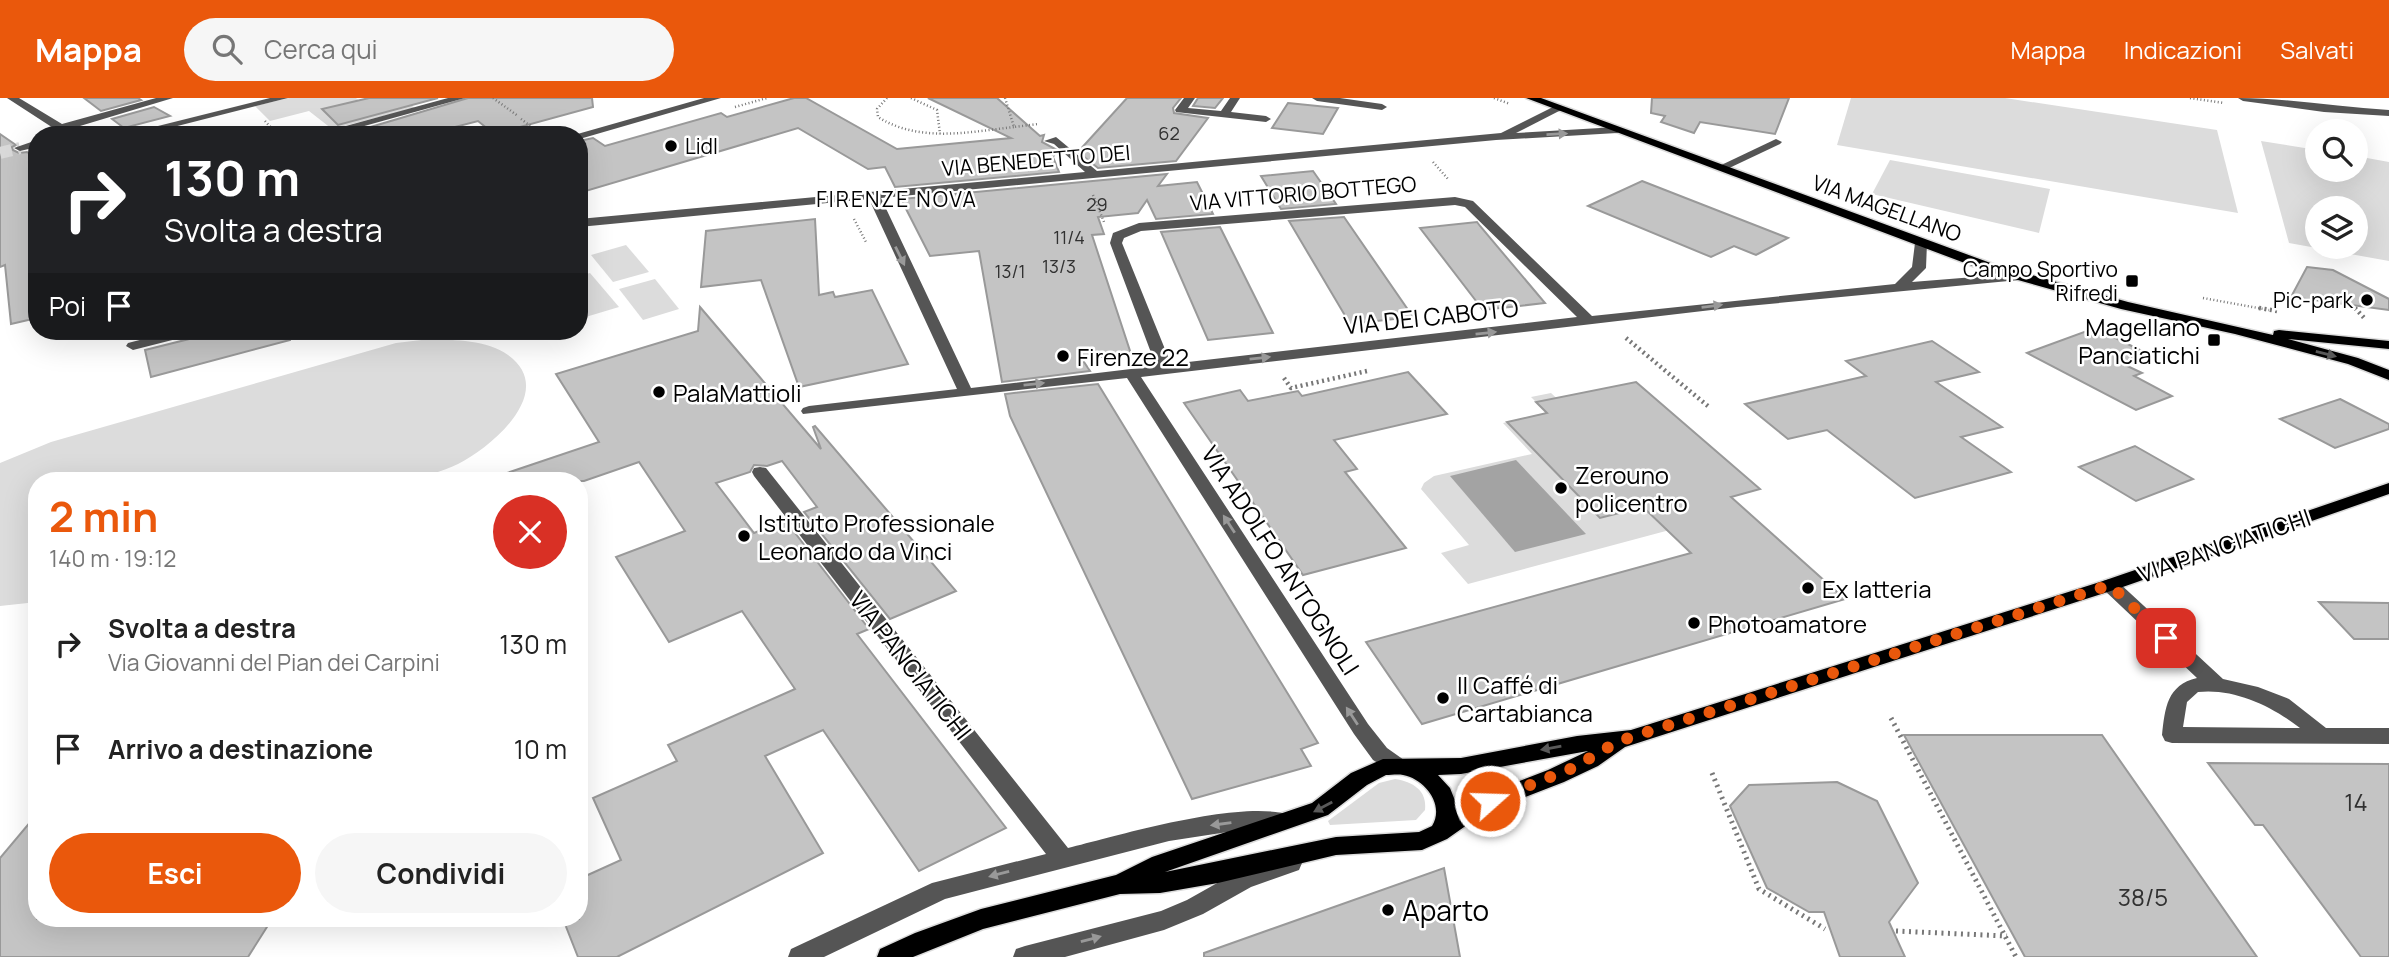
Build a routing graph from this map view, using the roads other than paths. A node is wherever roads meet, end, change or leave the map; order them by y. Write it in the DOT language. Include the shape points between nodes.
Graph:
graph roads {
  1 [pos="12,98"];
  2 [pos="168,98"];
  3 [pos="283,98"];
  4 [pos="460,98"];
  5 [pos="716,98"];
  6 [pos="1190,98"];
  7 [pos="1236,98"];
  8 [pos="1317,98"];
  9 [pos="1531,98"];
  10 [pos="2243,98"];
  11 [pos="2298,98"];
  12 [pos="2348,102"];
  13 [pos="2389,104"];
  14 [pos="1382,107"];
  15 [pos="1557,108"];
  16 [pos="2361,111"];
  17 [pos="2384,113"];
  18 [pos="1224,115"];
  19 [pos="1266,119"];
  20 [pos="2389,122"];
  21 [pos="56,126"];
  22 [pos="87,126"];
  23 [pos="165,126"];
  24 [pos="353,126"];
  25 [pos="1617,130"];
  26 [pos="588,134"];
  27 [pos="1496,137"];
  28 [pos="1050,141"];
  29 [pos="1776,142"];
  30 [pos="28,146"];
  31 [pos="20,148"];
  32 [pos="1721,168"];
  33 [pos="1094,174"];
  34 [pos="873,194"];
  35 [pos="588,222"];
  36 [pos="1921,243"];
  37 [pos="2019,276"];
  38 [pos="1900,286"];
  39 [pos="1589,321"];
  40 [pos="2237,330"];
  41 [pos="156,340"];
  42 [pos="132,346"];
  43 [pos="2389,346"];
  44 [pos="1166,369"];
  45 [pos="1131,373"];
  46 [pos="2389,373"];
  47 [pos="966,391"];
  48 [pos="809,411"];
  49 [pos="760,472"];
  50 [pos="2389,488"];
  51 [pos="2110,585"];
  52 [pos="2217,685"];
  53 [pos="2321,736"];
  54 [pos="2389,736"];
  55 [pos="1619,741"];
  56 [pos="1396,766"];
  57 [pos="1289,821"];
  58 [pos="1439,834"];
  59 [pos="1336,846"];
  60 [pos="1062,857"];
  61 [pos="1120,884"];
  62 [pos="800,957"];
  63 [pos="890,957"];
  64 [pos="1025,957"];
  1 -- 21 [label="street"];
  2 -- 22 [label="street"];
  3 -- 23 [label="street"];
  4 -- 24 [label="street"];
  5 -- 26 [label="street"];
  6 -- 18 [label="street" via="1180,110"];
  7 -- 18 [label="street"];
  8 -- 14 [label="street"];
  9 -- 15 [label="main road, VIA MAGELLANO"];
  10 -- 16 [label="street"];
  11 -- 12 [label="street"];
  12 -- 13 [label="street"];
  12 -- 16 [label="street"];
  15 -- 25 [label="main road, VIA MAGELLANO"];
  15 -- 27 [label="street, VIA BENEDETTO DEI"];
  16 -- 17 [label="street"];
  17 -- 20 [label="street"];
  18 -- 19 [label="street"];
  27 -- 25 [label="street, VIA BENEDETTO DEI, one-way"];
  25 -- 32 [label="main road, VIA MAGELLANO"];
  27 -- 33 [label="street, VIA BENEDETTO DEI"];
  28 -- 33 [label="street" via="1056,140"];
  29 -- 32 [label="street"];
  30 -- 31 [label="street"];
  32 -- 36 [label="main road, VIA MAGELLANO"];
  33 -- 34 [label="street, VIA BENEDETTO DEI"];
  34 -- 35 [label="street, VIA BENEDETTO DEI"];
  34 -- 47 [label="street, one-way"];
  36 -- 37 [label="main road, VIA MAGELLANO"];
  36 -- 38 [label="street" via="1919,268"];
  37 -- 38 [label="street, VIA DEI CABOTO"];
  37 -- 40 [label="main road, VIA MAGELLANO"];
  39 -- 38 [label="street, VIA DEI CABOTO, one-way"];
  44 -- 39 [label="street, VIA DEI CABOTO, one-way"];
  39 -- 44 [label="street, VIA VITTORIO BOTTEGO" via="1469,204 1442,200 1139,226 1118,236 1116,243"];
  40 -- 43 [label="main road, VIA MAGELLANO"];
  40 -- 46 [label="main road, VIA MAGELLANO, one-way"];
  41 -- 42 [label="street"];
  43 -- 46 [label="main road" via="2381,356"];
  44 -- 45 [label="street, VIA DEI CABOTO"];
  47 -- 45 [label="street, VIA DEI CABOTO, one-way"];
  56 -- 45 [label="street, VIA ADOLFO ANTOGNOLI, one-way" via="1360,729"];
  47 -- 48 [label="street, VIA DEI CABOTO"];
  49 -- 60 [label="street, VIA PANCIATICHI"];
  50 -- 51 [label="main road, VIA PANCIATICHI"];
  51 -- 52 [label="street"];
  51 -- 55 [label="main road, VIA PANCIATICHI"];
  52 -- 53 [label="street" via="2278,701 2306,719"];
  52 -- 53 [label="street" via="2188,686 2182,691 2172,735"];
  53 -- 54 [label="street"];
  55 -- 56 [label="main road, VIA PANCIATICHI, one-way" via="1577,744 1461,766"];
  55 -- 58 [label="main road, VIA PANCIATICHI" via="1556,776 1476,807"];
  56 -- 57 [label="main road, VIA PANCIATICHI, one-way" via="1366,774 1332,803"];
  56 -- 58 [label="main road" via="1423,774 1440,790 1448,808"];
  57 -- 60 [label="street, VIA PANCIATICHI, one-way" via="1247,820 1169,832"];
  57 -- 61 [label="main road" via="1160,864"];
  58 -- 59 [label="main road, VIA PANCIATICHI" via="1412,842"];
  59 -- 61 [label="main road" via="1218,873"];
  64 -- 59 [label="street, VIA PANCIATICHI, one-way" via="1164,920 1243,880"];
  60 -- 62 [label="street, VIA PANCIATICHI, one-way" via="940,890"];
  61 -- 63 [label="main road" via="1004,912"];
}
